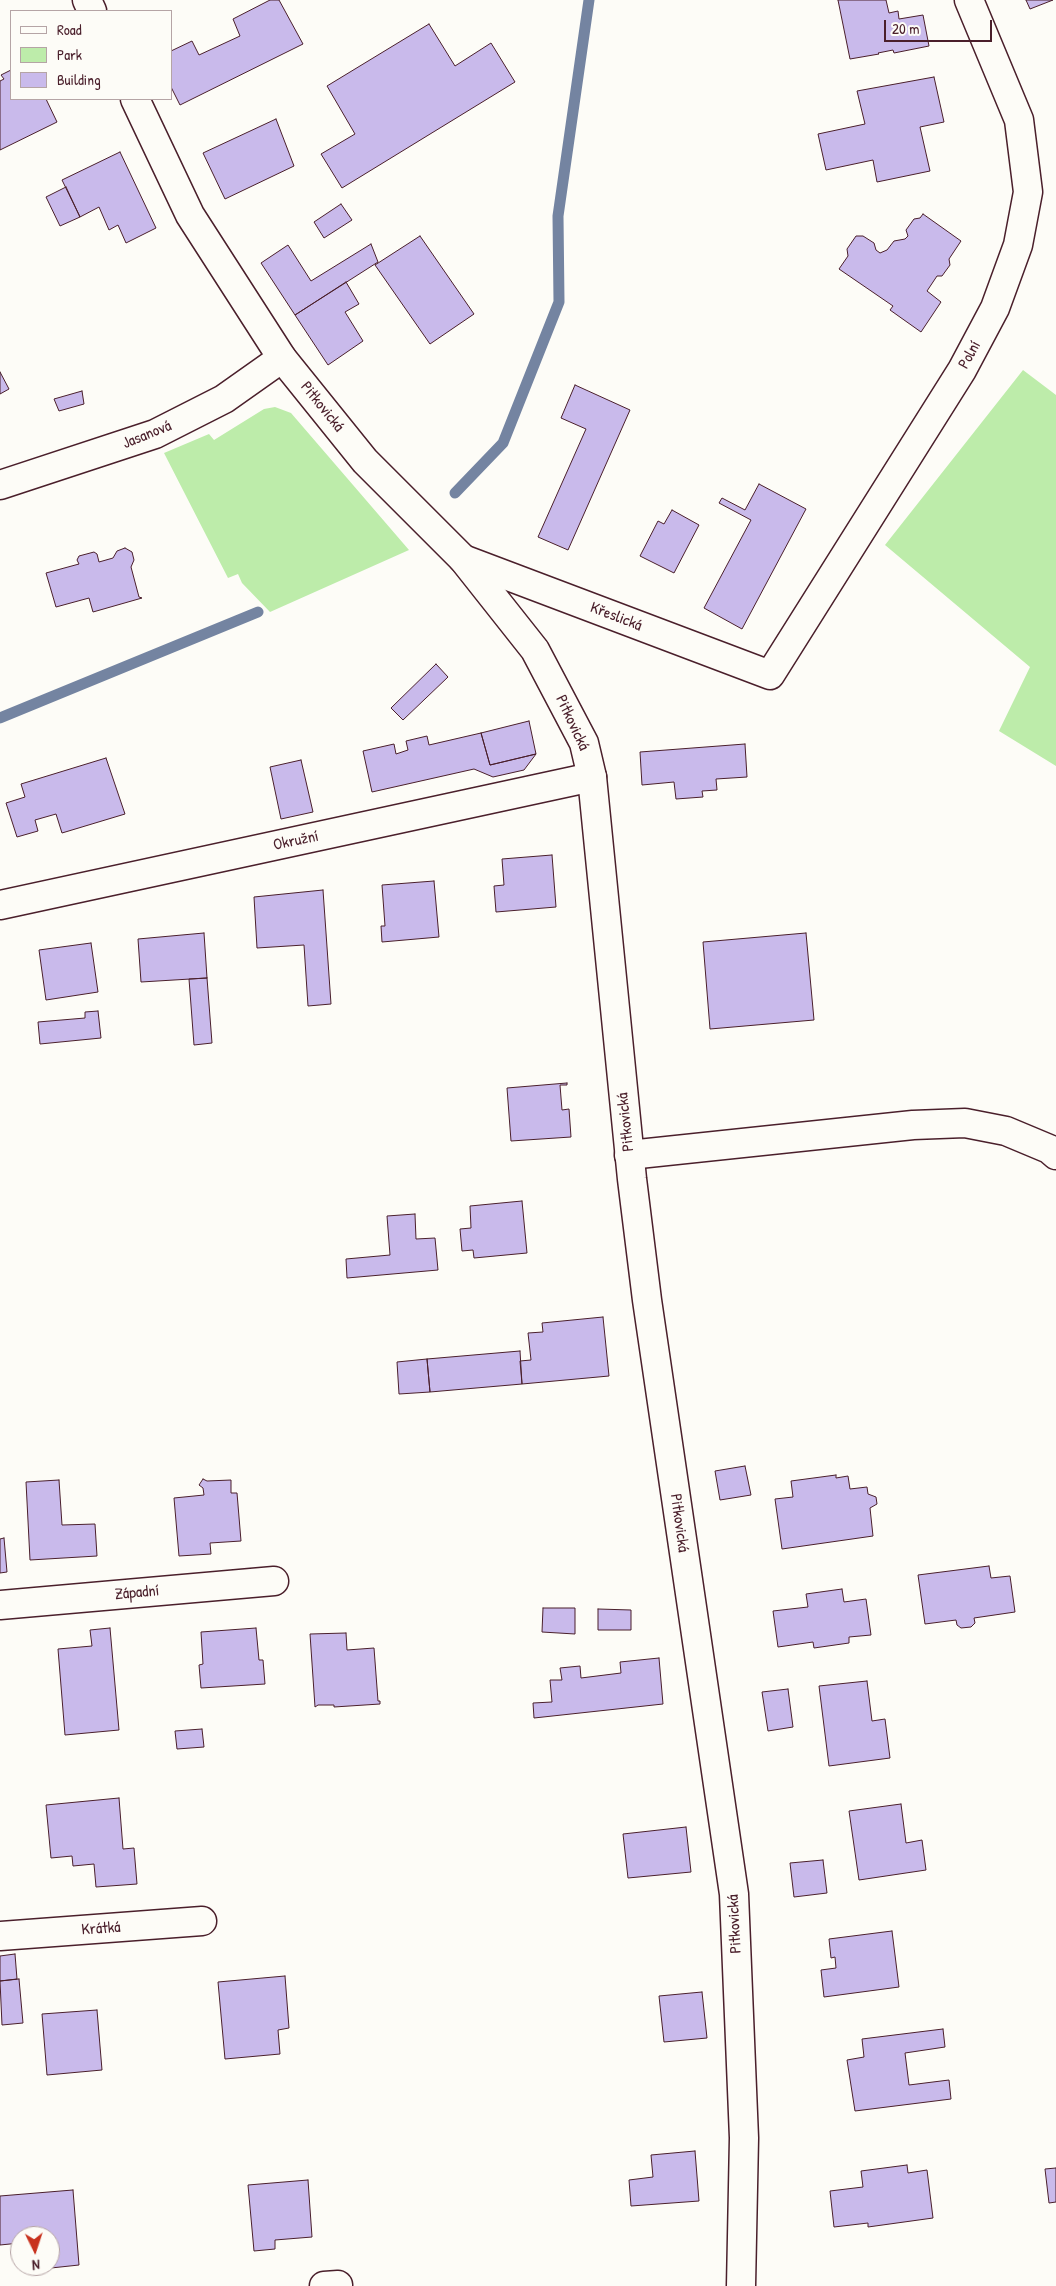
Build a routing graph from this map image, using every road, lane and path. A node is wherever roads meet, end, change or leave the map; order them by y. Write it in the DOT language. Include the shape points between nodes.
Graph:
graph roads {
  1 [pos="969,0"];
  2 [pos="135,100"];
  3 [pos="282,358"];
  4 [pos="0,485"];
  5 [pos="463,559"];
  6 [pos="770,675"];
  7 [pos="592,777"];
  8 [pos="0,905"];
  9 [pos="629,1155"];
  10 [pos="1056,1156"];
  11 [pos="274,1581"];
  12 [pos="0,1605"];
  13 [pos="202,1921"];
  14 [pos="0,1936"];
  15 [pos="741,2286"];
  1 -- 6 [label="street, Polní" via="1019,120 1028,192 1018,245 996,308 962,370"];
  2 -- 3 [label="street, Pitkovická" via="190,215"];
  3 -- 4 [label="street, Jasanová" via="224,399 155,434"];
  3 -- 5 [label="street, Pitkovická" via="365,461"];
  5 -- 6 [label="street, Křeslická"];
  5 -- 7 [label="street, Pitkovická" via="535,650 584,743"];
  7 -- 8 [label="street, Okružní"];
  7 -- 9 [label="street, Pitkovická"];
  9 -- 10 [label="street" via="914,1125 965,1124 1006,1131 1049,1149"];
  9 -- 15 [label="street, Pitkovická" via="647,1300 734,1894 744,2138"];
  11 -- 12 [label="street, Západní"];
  13 -- 14 [label="street, Krátká"];
}
